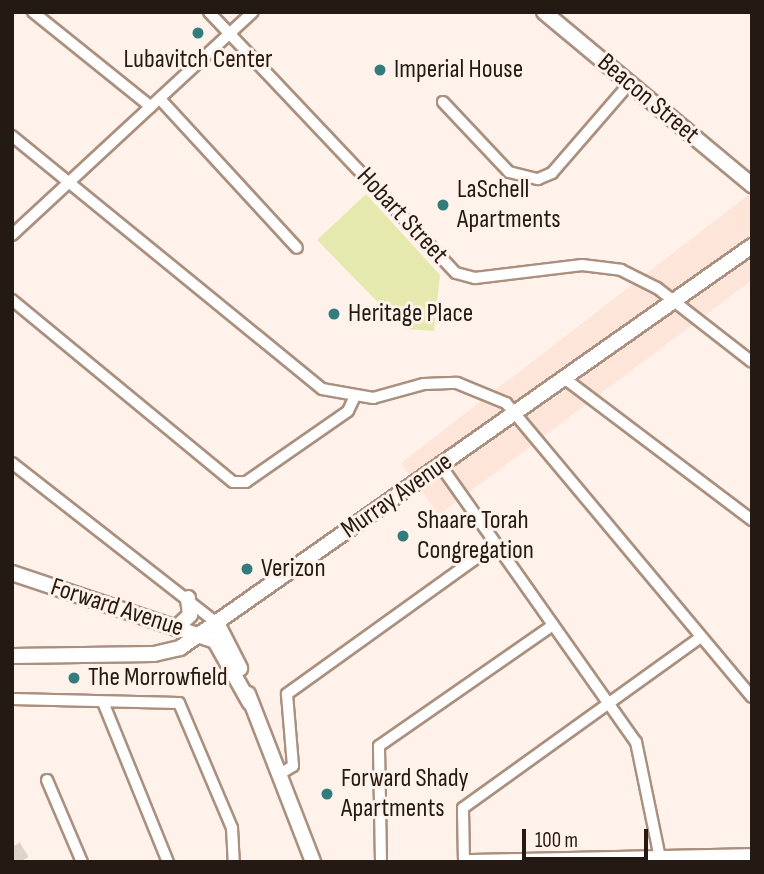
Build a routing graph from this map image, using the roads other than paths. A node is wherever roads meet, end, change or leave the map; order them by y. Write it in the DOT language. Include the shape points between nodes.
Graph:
graph roads {
  1 [pos="33,12"];
  2 [pos="209,12"];
  3 [pos="253,12"];
  4 [pos="544,12"];
  5 [pos="232,31"];
  6 [pos="630,83"];
  7 [pos="160,99"];
  8 [pos="443,102"];
  9 [pos="150,107"];
  10 [pos="12,136"];
  11 [pos="68,183"];
  12 [pos="752,185"];
  13 [pos="12,235"];
  14 [pos="752,246"];
  15 [pos="296,248"];
  16 [pos="12,300"];
  17 [pos="674,301"];
  18 [pos="752,362"];
  19 [pos="564,378"];
  20 [pos="354,398"];
  21 [pos="514,412"];
  22 [pos="12,463"];
  23 [pos="441,466"];
  24 [pos="752,520"];
  25 [pos="496,544"];
  26 [pos="12,573"];
  27 [pos="188,598"];
  28 [pos="553,625"];
  29 [pos="176,628"];
  30 [pos="221,634"];
  31 [pos="201,635"];
  32 [pos="701,637"];
  33 [pos="12,656"];
  34 [pos="752,697"];
  35 [pos="12,699"];
  36 [pos="103,702"];
  37 [pos="608,704"];
  38 [pos="278,775"];
  39 [pos="47,779"];
  40 [pos="752,856"];
  41 [pos="660,858"];
  42 [pos="578,861"];
  43 [pos="82,862"];
  44 [pos="168,862"];
  45 [pos="234,862"];
  46 [pos="313,862"];
  47 [pos="381,862"];
  48 [pos="466,862"];
  1 -- 9 [label="street"];
  2 -- 5 [label="street, Hobart Street"];
  3 -- 5 [label="street"];
  4 -- 6 [label="main road, Beacon Street"];
  5 -- 7 [label="street"];
  5 -- 17 [label="street, Hobart Street" via="456,273 475,278 606,266"];
  6 -- 8 [label="street" via="552,173 538,179 509,172"];
  6 -- 12 [label="main road, Beacon Street"];
  7 -- 9 [label="street"];
  7 -- 15 [label="street"];
  9 -- 11 [label="street"];
  10 -- 11 [label="street"];
  11 -- 13 [label="street"];
  11 -- 20 [label="street" via="296,373"];
  14 -- 17 [label="main road, Murray Avenue"];
  16 -- 20 [label="street" via="233,482 246,482 348,411"];
  17 -- 18 [label="street, Hobart Street"];
  17 -- 19 [label="main road, Murray Avenue"];
  19 -- 21 [label="main road, Murray Avenue"];
  19 -- 24 [label="street"];
  20 -- 21 [label="street" via="457,383 492,394"];
  21 -- 23 [label="main road, Murray Avenue"];
  21 -- 32 [label="street"];
  22 -- 27 [label="street"];
  23 -- 25 [label="street"];
  23 -- 30 [label="main road, Murray Avenue"];
  25 -- 28 [label="street"];
  25 -- 38 [label="street" via="287,694 293,766"];
  26 -- 29 [label="main road, Forward Avenue"];
  27 -- 29 [label="main road" via="190,615"];
  27 -- 30 [label="street"];
  28 -- 37 [label="street"];
  28 -- 47 [label="street" via="379,747"];
  29 -- 31 [label="main road, Forward Avenue"];
  30 -- 31 [label="main road, Forward Avenue"];
  30 -- 38 [label="main road"];
  31 -- 33 [label="main road" via="163,654"];
  32 -- 34 [label="street"];
  32 -- 37 [label="street"];
  35 -- 36 [label="street"];
  36 -- 44 [label="street"];
  36 -- 45 [label="street" via="179,703 232,828"];
  37 -- 41 [label="street" via="636,742"];
  37 -- 48 [label="street" via="463,808"];
  38 -- 46 [label="main road"];
  39 -- 43 [label="street"];
  40 -- 41 [label="main road"];
  41 -- 42 [label="main road"];
  42 -- 48 [label="main road"];
}
